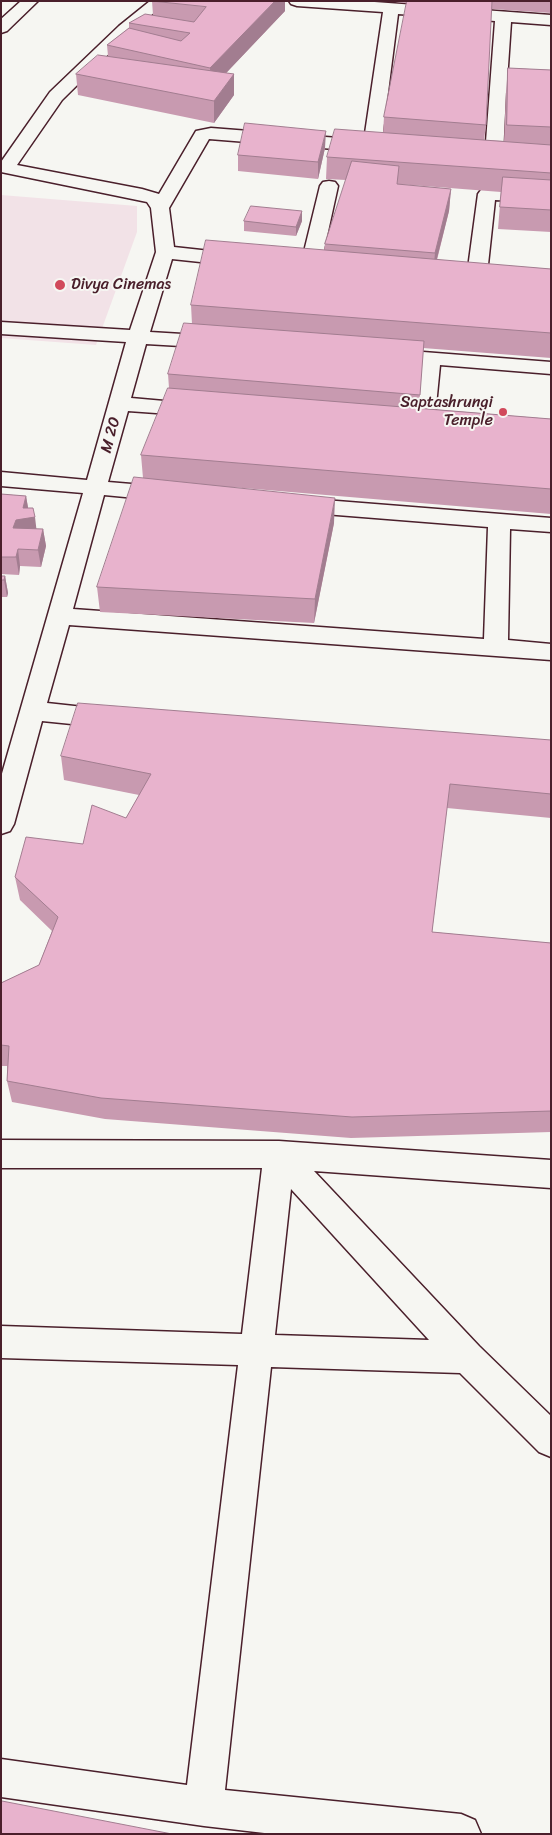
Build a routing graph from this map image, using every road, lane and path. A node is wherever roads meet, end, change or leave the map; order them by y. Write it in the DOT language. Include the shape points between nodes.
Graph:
graph roads {
  1 [pos="30,1"];
  2 [pos="160,1"];
  3 [pos="297,1"];
  4 [pos="391,9"];
  5 [pos="503,17"];
  6 [pos="551,20"];
  7 [pos="1,28"];
  8 [pos="498,86"];
  9 [pos="551,88"];
  10 [pos="372,147"];
  11 [pos="390,148"];
  12 [pos="476,154"];
  13 [pos="494,155"];
  14 [pos="513,156"];
  15 [pos="4,167"];
  16 [pos="329,186"];
  17 [pos="551,198"];
  18 [pos="160,208"];
  19 [pos="165,252"];
  20 [pos="252,262"];
  21 [pos="290,266"];
  22 [pos="310,268"];
  23 [pos="329,270"];
  24 [pos="456,281"];
  25 [pos="1,328"];
  26 [pos="138,337"];
  27 [pos="236,344"];
  28 [pos="362,354"];
  29 [pos="430,358"];
  30 [pos="551,368"];
  31 [pos="120,404"];
  32 [pos="218,411"];
  33 [pos="423,426"];
  34 [pos="1,479"];
  35 [pos="96,488"];
  36 [pos="185,496"];
  37 [pos="283,504"];
  38 [pos="499,521"];
  39 [pos="551,525"];
  40 [pos="60,616"];
  41 [pos="496,648"];
  42 [pos="551,652"];
  43 [pos="33,712"];
  44 [pos="131,721"];
  45 [pos="1,824"];
  46 [pos="1,1154"];
  47 [pos="279,1155"];
  48 [pos="551,1174"];
  49 [pos="1,1342"];
  50 [pos="257,1350"];
  51 [pos="467,1357"];
  52 [pos="551,1440"];
  53 [pos="1,1778"];
  54 [pos="204,1808"];
  55 [pos="256,1823"];
  56 [pos="461,1834"];
  1 -- 7 [label="street"];
  2 -- 15 [label="street" via="125,29 56,96"];
  3 -- 4 [label="street"];
  4 -- 5 [label="street"];
  4 -- 10 [label="street"];
  5 -- 6 [label="street"];
  5 -- 8 [label="street"];
  8 -- 9 [label="street"];
  8 -- 13 [label="street"];
  10 -- 11 [label="street"];
  10 -- 18 [label="street" via="211,133 202,135"];
  12 -- 13 [label="street"];
  13 -- 14 [label="street"];
  15 -- 18 [label="street" via="142,194 153,198"];
  16 -- 22 [label="street"];
  17 -- 24 [label="street" via="487,194 485,284"];
  18 -- 19 [label="street, M 20"];
  19 -- 20 [label="street"];
  19 -- 26 [label="street, M 20"];
  21 -- 22 [label="street"];
  22 -- 23 [label="street"];
  25 -- 26 [label="street"];
  26 -- 27 [label="street"];
  26 -- 31 [label="street, M 20"];
  28 -- 29 [label="street"];
  29 -- 30 [label="street"];
  29 -- 33 [label="street"];
  31 -- 32 [label="street"];
  31 -- 35 [label="street, M 20"];
  34 -- 35 [label="street"];
  35 -- 36 [label="street"];
  35 -- 40 [label="street, M 20"];
  37 -- 38 [label="street"];
  38 -- 39 [label="street"];
  38 -- 41 [label="street"];
  40 -- 41 [label="street"];
  40 -- 43 [label="street, M 20"];
  41 -- 42 [label="street"];
  43 -- 44 [label="street"];
  43 -- 45 [label="street, M 20"];
  46 -- 47 [label="street"];
  47 -- 48 [label="street"];
  47 -- 50 [label="street"];
  47 -- 51 [label="street"];
  49 -- 50 [label="street"];
  50 -- 51 [label="street"];
  50 -- 54 [label="street"];
  51 -- 52 [label="street"];
  53 -- 54 [label="street"];
  54 -- 55 [label="street"];
  55 -- 56 [label="street"];
}
